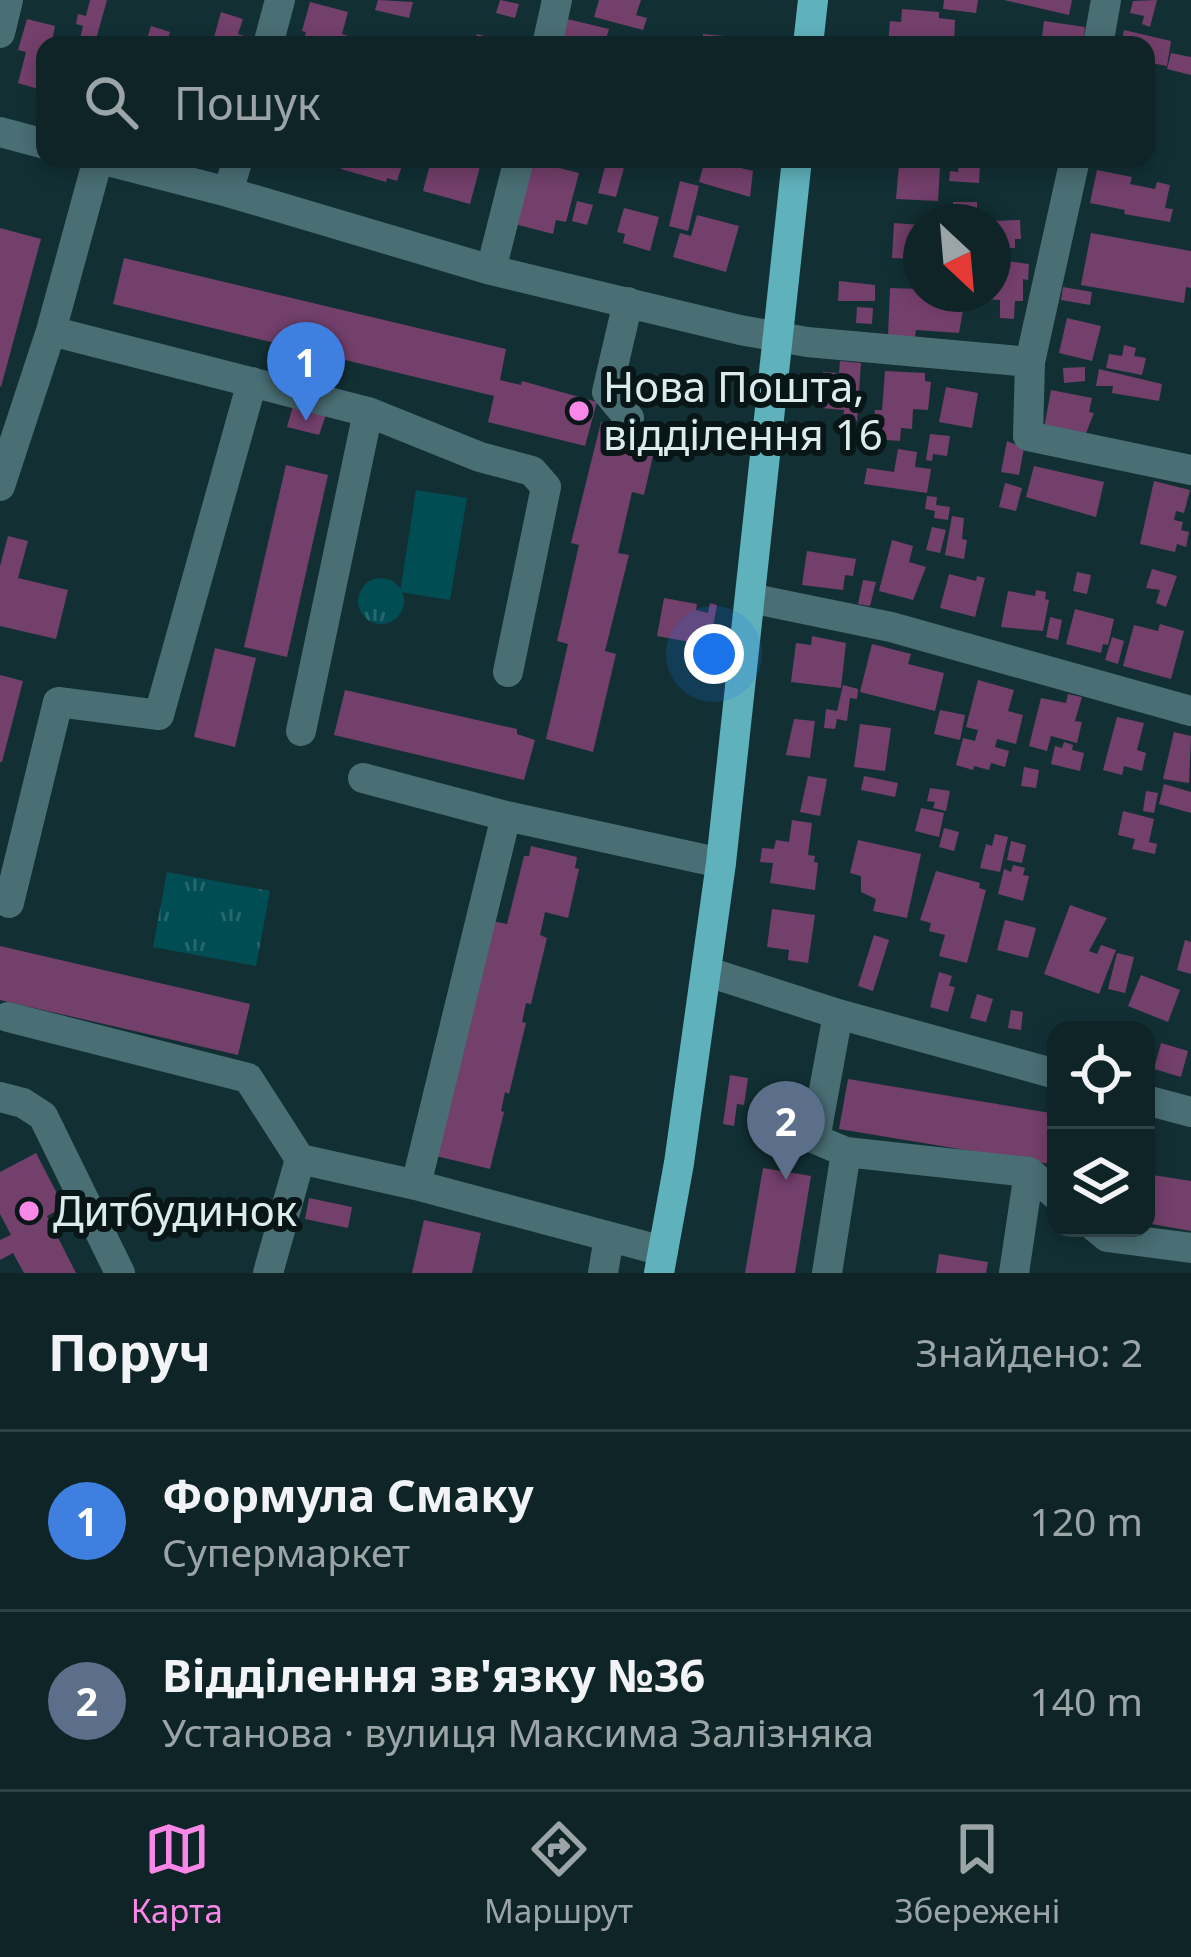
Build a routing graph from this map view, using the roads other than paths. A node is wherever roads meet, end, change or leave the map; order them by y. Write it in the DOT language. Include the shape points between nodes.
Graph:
graph roads {
  1 [pos="8,0"];
  2 [pos="280,0"];
  3 [pos="557,0"];
  4 [pos="813,0"];
  5 [pos="1106,0"];
  6 [pos="0,33"];
  7 [pos="270,36"];
  8 [pos="549,36"];
  9 [pos="809,36"];
  10 [pos="1100,36"];
  11 [pos="0,132"];
  12 [pos="36,142"];
  13 [pos="96,168"];
  14 [pos="134,168"];
  15 [pos="235,168"];
  16 [pos="517,168"];
  17 [pos="796,168"];
  18 [pos="1073,168"];
  19 [pos="228,192"];
  20 [pos="491,270"];
  21 [pos="628,302"];
  22 [pos="51,331"];
  23 [pos="778,338"];
  24 [pos="1030,362"];
  25 [pos="252,382"];
  26 [pos="368,412"];
  27 [pos="629,418"];
  28 [pos="1191,470"];
  29 [pos="0,486"];
  30 [pos="750,598"];
  31 [pos="508,672"];
  32 [pos="1191,711"];
  33 [pos="301,730"];
  34 [pos="363,778"];
  35 [pos="506,816"];
  36 [pos="722,863"];
  37 [pos="9,903"];
  38 [pos="708,972"];
  39 [pos="838,1013"];
  40 [pos="8,1017"];
  41 [pos="1047,1071"];
  42 [pos="0,1097"];
  43 [pos="1155,1102"];
  44 [pos="1191,1112"];
  45 [pos="846,1152"];
  46 [pos="300,1159"];
  47 [pos="1029,1172"];
  48 [pos="416,1185"];
  49 [pos="1047,1187"];
  50 [pos="609,1237"];
  51 [pos="1107,1237"];
  52 [pos="1191,1248"];
  53 [pos="661,1262"];
  54 [pos="120,1273"];
  55 [pos="268,1273"];
  56 [pos="603,1273"];
  57 [pos="827,1273"];
  58 [pos="1014,1273"];
  1 -- 6 [label="street"];
  2 -- 7 [label="street"];
  3 -- 8 [label="street"];
  4 -- 9 [label="main road"];
  5 -- 10 [label="street"];
  11 -- 12 [label="street"];
  13 -- 22 [label="street"];
  14 -- 19 [label="street"];
  15 -- 19 [label="street"];
  16 -- 20 [label="street"];
  17 -- 23 [label="main road"];
  18 -- 24 [label="street"];
  19 -- 20 [label="street"];
  20 -- 21 [label="street"];
  21 -- 23 [label="street"];
  21 -- 27 [label="street" via="607,392"];
  22 -- 25 [label="street"];
  22 -- 29 [label="street"];
  23 -- 24 [label="street"];
  23 -- 30 [label="main road"];
  24 -- 28 [label="street" via="1028,436"];
  25 -- 26 [label="street"];
  25 -- 37 [label="street" via="160,715 58,702"];
  26 -- 31 [label="street" via="532,471 546,487"];
  26 -- 33 [label="street"];
  30 -- 32 [label="street" via="891,627"];
  30 -- 36 [label="main road"];
  34 -- 35 [label="street"];
  35 -- 36 [label="street"];
  35 -- 48 [label="street"];
  36 -- 38 [label="main road"];
  38 -- 39 [label="street"];
  38 -- 53 [label="main road"];
  39 -- 41 [label="street"];
  39 -- 45 [label="street" via="814,1139"];
  40 -- 46 [label="street" via="248,1078"];
  42 -- 54 [label="street" via="44,1116"];
  43 -- 44 [label="street"];
  45 -- 47 [label="street"];
  45 -- 57 [label="street"];
  46 -- 48 [label="street"];
  46 -- 55 [label="street"];
  47 -- 49 [label="street"];
  47 -- 58 [label="street"];
  48 -- 50 [label="street"];
  50 -- 53 [label="street"];
  50 -- 56 [label="street"];
  51 -- 52 [label="street"];
}
